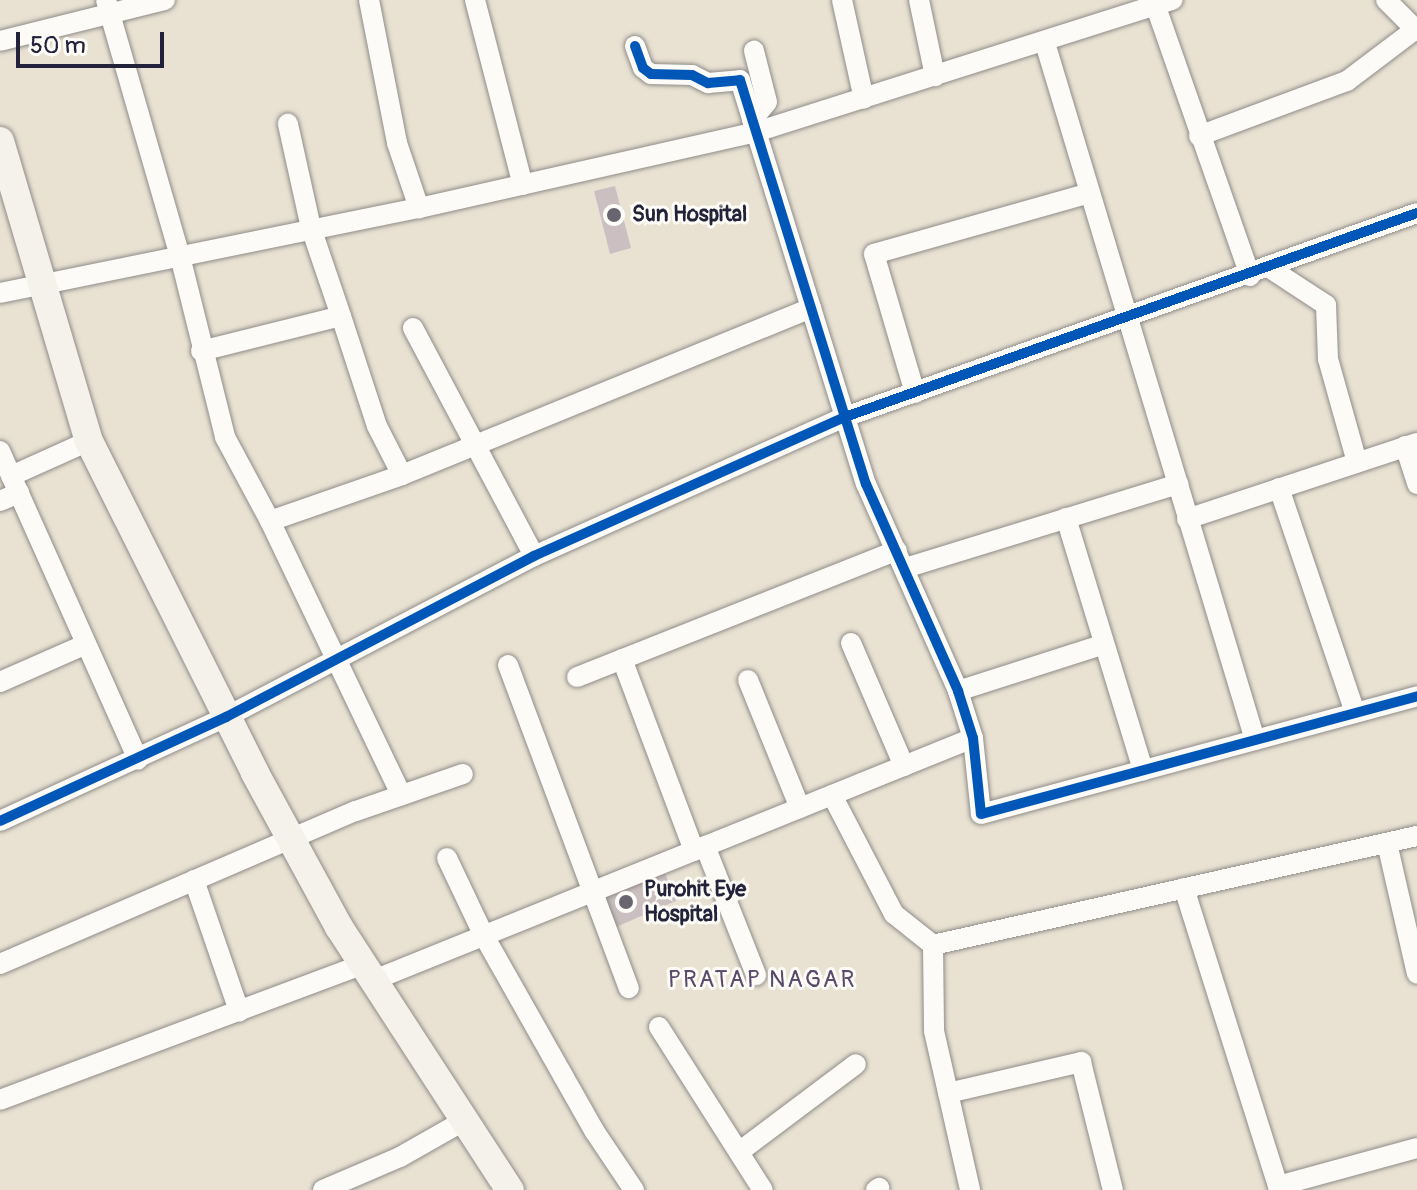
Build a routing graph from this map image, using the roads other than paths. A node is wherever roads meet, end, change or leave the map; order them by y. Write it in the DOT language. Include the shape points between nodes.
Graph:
graph roads {
  1 [pos="165,0"];
  2 [pos="369,0"];
  3 [pos="475,0"];
  4 [pos="842,0"];
  5 [pos="919,0"];
  6 [pos="1386,0"];
  7 [pos="1164,4"];
  8 [pos="108,8"];
  9 [pos="1417,30"];
  10 [pos="0,41"];
  11 [pos="1045,43"];
  12 [pos="635,46"];
  13 [pos="754,51"];
  14 [pos="935,76"];
  15 [pos="864,99"];
  16 [pos="288,124"];
  17 [pos="754,126"];
  18 [pos="1199,136"];
  19 [pos="0,141"];
  20 [pos="523,185"];
  21 [pos="1090,193"];
  22 [pos="419,208"];
  23 [pos="1417,213"];
  24 [pos="311,228"];
  25 [pos="180,256"];
  26 [pos="1271,269"];
  27 [pos="1250,276"];
  28 [pos="41,285"];
  29 [pos="0,293"];
  30 [pos="811,308"];
  31 [pos="341,316"];
  32 [pos="1128,319"];
  33 [pos="413,328"];
  34 [pos="201,351"];
  35 [pos="915,393"];
  36 [pos="845,417"];
  37 [pos="89,441"];
  38 [pos="473,444"];
  39 [pos="1411,445"];
  40 [pos="0,451"];
  41 [pos="1357,462"];
  42 [pos="402,475"];
  43 [pos="1178,484"];
  44 [pos="1417,484"];
  45 [pos="1279,488"];
  46 [pos="10,490"];
  47 [pos="1066,518"];
  48 [pos="1187,519"];
  49 [pos="270,521"];
  50 [pos="534,556"];
  51 [pos="901,559"];
  52 [pos="851,643"];
  53 [pos="86,644"];
  54 [pos="1104,644"];
  55 [pos="622,659"];
  56 [pos="336,660"];
  57 [pos="508,665"];
  58 [pos="577,677"];
  59 [pos="748,680"];
  60 [pos="0,682"];
  61 [pos="958,691"];
  62 [pos="1417,696"];
  63 [pos="1355,713"];
  64 [pos="226,717"];
  65 [pos="973,738"];
  66 [pos="1255,740"];
  67 [pos="138,760"];
  68 [pos="904,766"];
  69 [pos="1143,770"];
  70 [pos="463,774"];
  71 [pos="401,795"];
  72 [pos="832,795"];
  73 [pos="800,808"];
  74 [pos="0,821"];
  75 [pos="1417,836"];
  76 [pos="290,838"];
  77 [pos="1387,843"];
  78 [pos="699,849"];
  79 [pos="447,858"];
  80 [pos="194,880"];
  81 [pos="1184,888"];
  82 [pos="589,893"];
  83 [pos="484,936"];
  84 [pos="933,945"];
  85 [pos="0,964"];
  86 [pos="368,972"];
  87 [pos="1417,974"];
  88 [pos="756,975"];
  89 [pos="629,988"];
  90 [pos="239,1011"];
  91 [pos="659,1027"];
  92 [pos="856,1064"];
  93 [pos="948,1093"];
  94 [pos="0,1100"];
  95 [pos="465,1120"];
  96 [pos="1417,1148"];
  97 [pos="739,1152"];
  98 [pos="1278,1188"];
  99 [pos="323,1190"];
  100 [pos="510,1190"];
  101 [pos="634,1190"];
  102 [pos="763,1190"];
  103 [pos="970,1190"];
  104 [pos="1113,1190"];
  1 -- 8 [label="street"];
  2 -- 22 [label="street" via="397,143"];
  3 -- 20 [label="street"];
  4 -- 15 [label="street"];
  5 -- 14 [label="street"];
  6 -- 9 [label="street"];
  7 -- 11 [label="street"];
  7 -- 18 [label="street"];
  8 -- 10 [label="street"];
  8 -- 25 [label="street"];
  9 -- 18 [label="street" via="1347,81"];
  11 -- 14 [label="street"];
  11 -- 21 [label="street"];
  12 -- 17 [label="street" via="651,74 696,76 708,83 740,80"];
  13 -- 17 [label="street" via="767,102"];
  14 -- 15 [label="street"];
  15 -- 17 [label="street"];
  16 -- 24 [label="street"];
  17 -- 20 [label="street"];
  17 -- 30 [label="street"];
  18 -- 27 [label="street"];
  19 -- 28 [label="street"];
  20 -- 22 [label="street"];
  21 -- 32 [label="street"];
  21 -- 35 [label="street" via="874,254"];
  22 -- 24 [label="street"];
  23 -- 26 [label="street"];
  24 -- 25 [label="street"];
  24 -- 31 [label="street"];
  25 -- 28 [label="street"];
  25 -- 34 [label="street"];
  26 -- 27 [label="street"];
  26 -- 41 [label="street" via="1326,305 1328,359"];
  27 -- 32 [label="street"];
  28 -- 29 [label="street"];
  28 -- 37 [label="street"];
  30 -- 36 [label="street"];
  30 -- 38 [label="street"];
  31 -- 34 [label="street"];
  31 -- 42 [label="street" via="377,426"];
  32 -- 35 [label="street"];
  32 -- 43 [label="street"];
  33 -- 38 [label="street"];
  34 -- 49 [label="street" via="225,437"];
  35 -- 36 [label="street"];
  36 -- 50 [label="street"];
  36 -- 51 [label="street" via="866,484"];
  37 -- 46 [label="street"];
  37 -- 64 [label="street"];
  38 -- 42 [label="street"];
  38 -- 50 [label="street"];
  39 -- 41 [label="street"];
  39 -- 44 [label="street"];
  40 -- 46 [label="street"];
  41 -- 45 [label="street"];
  42 -- 49 [label="street"];
  43 -- 47 [label="street"];
  43 -- 48 [label="street"];
  45 -- 48 [label="street"];
  45 -- 63 [label="street"];
  46 -- 53 [label="street"];
  47 -- 51 [label="street"];
  47 -- 54 [label="street"];
  48 -- 66 [label="street"];
  49 -- 56 [label="street"];
  50 -- 56 [label="street"];
  51 -- 55 [label="street"];
  51 -- 61 [label="street"];
  52 -- 68 [label="street"];
  53 -- 60 [label="street"];
  53 -- 67 [label="street"];
  54 -- 61 [label="street"];
  54 -- 69 [label="street"];
  55 -- 58 [label="street"];
  55 -- 78 [label="street"];
  56 -- 64 [label="street"];
  56 -- 71 [label="street"];
  57 -- 82 [label="street"];
  59 -- 73 [label="street"];
  61 -- 65 [label="street"];
  62 -- 63 [label="street"];
  63 -- 66 [label="street"];
  64 -- 67 [label="street"];
  64 -- 76 [label="street"];
  65 -- 68 [label="street"];
  65 -- 69 [label="street" via="981,814"];
  66 -- 69 [label="street"];
  67 -- 74 [label="street"];
  68 -- 72 [label="street"];
  70 -- 71 [label="street"];
  71 -- 76 [label="street"];
  72 -- 73 [label="street"];
  72 -- 84 [label="street" via="894,914"];
  73 -- 78 [label="street"];
  75 -- 77 [label="street"];
  76 -- 80 [label="street"];
  76 -- 86 [label="street"];
  77 -- 81 [label="street"];
  77 -- 87 [label="street"];
  78 -- 82 [label="street"];
  78 -- 88 [label="street"];
  79 -- 83 [label="street"];
  80 -- 85 [label="street"];
  80 -- 90 [label="street"];
  81 -- 84 [label="street"];
  81 -- 98 [label="street"];
  82 -- 83 [label="street"];
  82 -- 89 [label="street"];
  83 -- 86 [label="street"];
  83 -- 101 [label="street" via="595,1132"];
  84 -- 93 [label="street" via="934,1031"];
  86 -- 90 [label="street"];
  86 -- 95 [label="street"];
  90 -- 94 [label="street"];
  91 -- 97 [label="street"];
  92 -- 97 [label="street"];
  93 -- 103 [label="street"];
  93 -- 104 [label="street" via="1081,1062"];
  95 -- 99 [label="street" via="400,1157"];
  95 -- 100 [label="street"];
  96 -- 98 [label="street"];
  97 -- 102 [label="street"];
}
